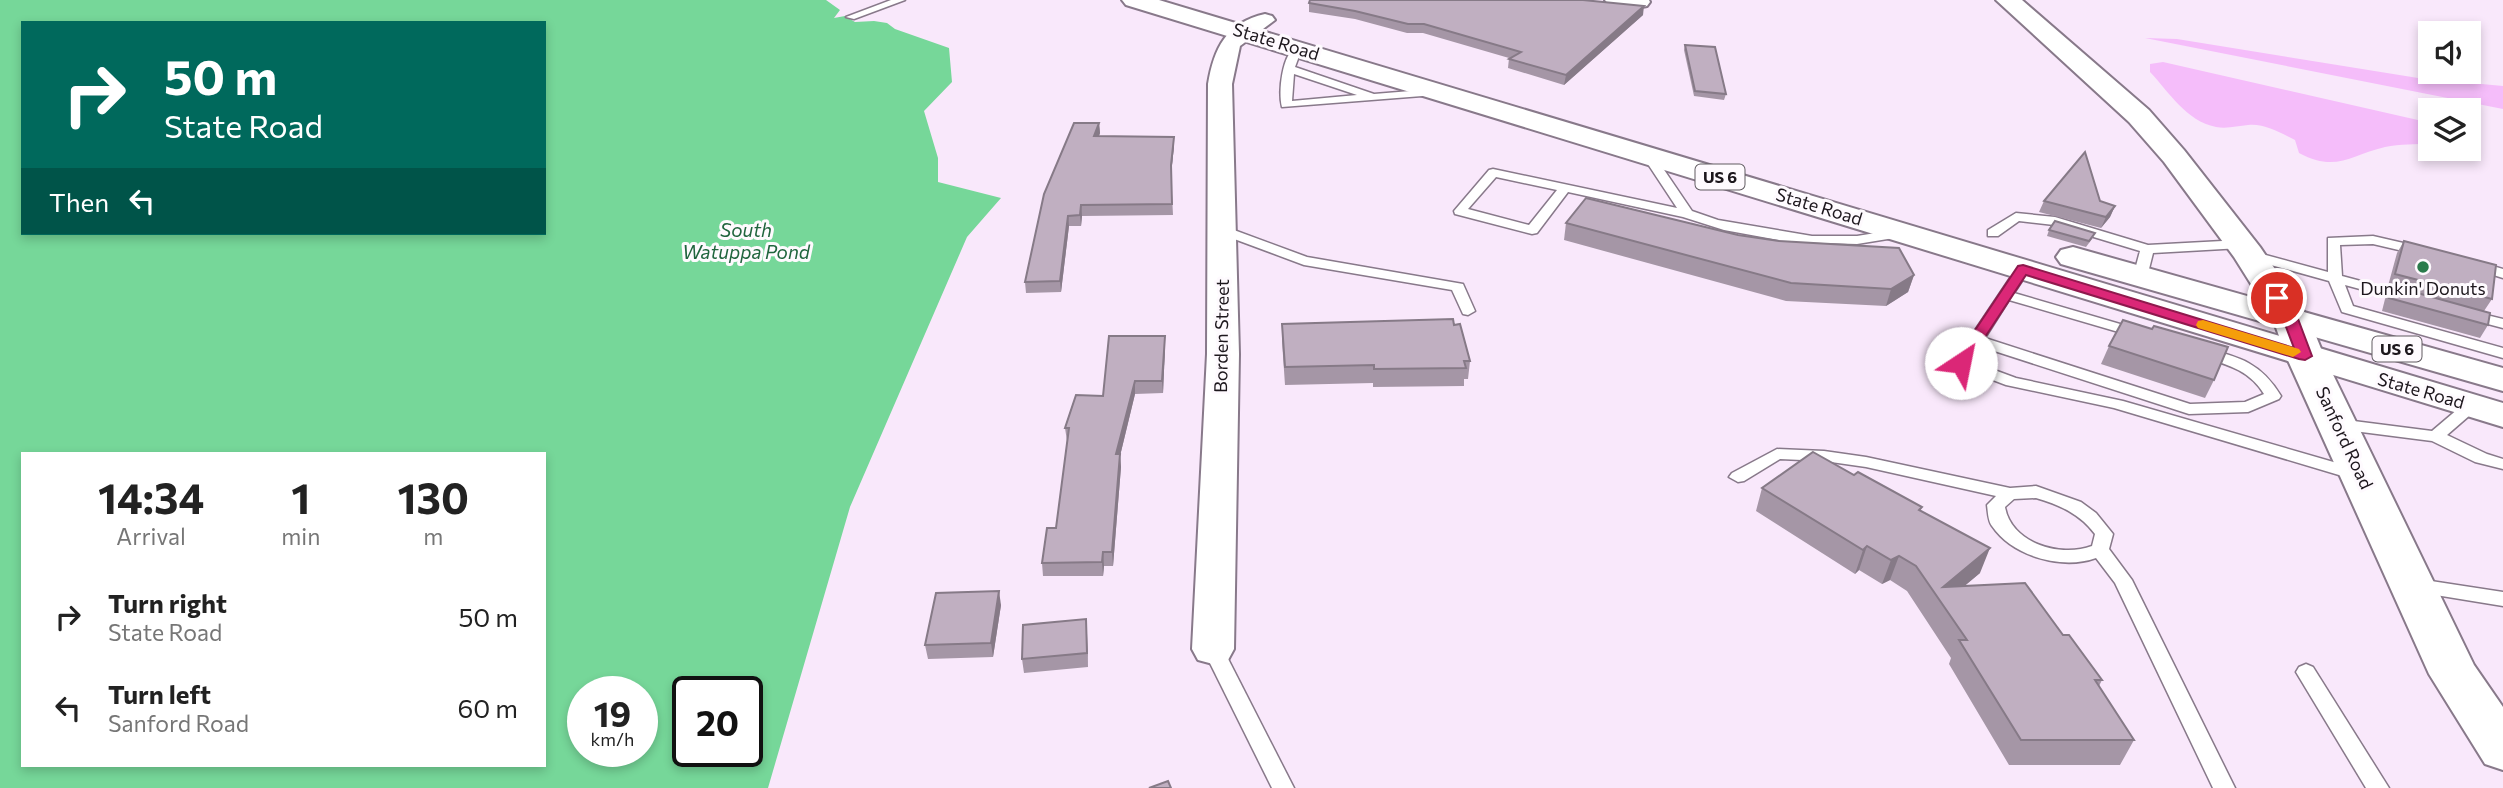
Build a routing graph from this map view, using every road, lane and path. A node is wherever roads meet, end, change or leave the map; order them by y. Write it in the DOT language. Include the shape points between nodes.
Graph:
graph roads {
  1 [pos="900,0"];
  2 [pos="1134,0"];
  3 [pos="1198,0"];
  4 [pos="1615,0"];
  5 [pos="2008,0"];
  6 [pos="1640,2"];
  7 [pos="851,17"];
  8 [pos="1254,26"];
  9 [pos="1293,59"];
  10 [pos="1438,92"];
  11 [pos="1377,98"];
  12 [pos="1648,155"];
  13 [pos="1564,188"];
  14 [pos="1687,213"];
  15 [pos="1223,229"];
  16 [pos="1901,232"];
  17 [pos="2245,249"];
  18 [pos="2437,256"];
  19 [pos="2463,262"];
  20 [pos="2143,263"];
  21 [pos="2023,269"];
  22 [pos="2503,274"];
  23 [pos="2335,278"];
  24 [pos="2006,295"];
  25 [pos="2426,303"];
  26 [pos="2451,310"];
  27 [pos="1468,311"];
  28 [pos="2503,324"];
  29 [pos="2149,337"];
  30 [pos="2298,337"];
  31 [pos="1975,341"];
  32 [pos="2188,349"];
  33 [pos="2503,353"];
  34 [pos="2503,380"];
  35 [pos="2487,410"];
  36 [pos="2338,424"];
  37 [pos="2436,436"];
  38 [pos="2503,464"];
  39 [pos="2362,476"];
  40 [pos="1738,477"];
  41 [pos="2010,494"];
  42 [pos="2100,550"];
  43 [pos="2412,585"];
  44 [pos="2503,598"];
  45 [pos="1213,649"];
  46 [pos="2305,672"];
  47 [pos="2503,749"];
  48 [pos="1283,788"];
  49 [pos="2224,788"];
  50 [pos="2378,788"];
  1 -- 7 [label="lane"];
  2 -- 8 [label="main road, State Road / US 6"];
  3 -- 8 [label="main road, State Road / US 6"];
  4 -- 6 [label="street"];
  5 -- 17 [label="main road, Sanford Road" via="2139,116"];
  8 -- 9 [label="main road, State Road / US 6"];
  8 -- 15 [label="street, Borden Street" via="1232,38 1223,54"];
  8 -- 20 [label="main road, State Road / US 6" via="1993,233"];
  9 -- 10 [label="main road, State Road / US 6"];
  9 -- 11 [label="lane"];
  9 -- 11 [label="lane" via="1286,105"];
  10 -- 11 [label="lane"];
  10 -- 12 [label="main road, State Road / US 6"];
  12 -- 14 [label="lane"];
  12 -- 16 [label="main road, State Road / US 6"];
  13 -- 13 [label="lane" via="1493,173 1460,211 1532,230"];
  13 -- 14 [label="lane"];
  14 -- 16 [label="lane" via="1723,226 1845,241"];
  15 -- 27 [label="lane" via="1304,261 1458,287"];
  15 -- 45 [label="street, Borden Street"];
  16 -- 21 [label="main road, State Road / US 6"];
  17 -- 20 [label="lane"];
  17 -- 23 [label="lane"];
  17 -- 30 [label="main road, Sanford Road"];
  18 -- 23 [label="lane" via="2372,240 2333,241"];
  19 -- 22 [label="lane"];
  20 -- 30 [label="main road, State Road / US 6"];
  21 -- 24 [label="lane"];
  21 -- 30 [label="main road, State Road / US 6"];
  23 -- 25 [label="lane"];
  23 -- 33 [label="lane" via="2347,309"];
  24 -- 29 [label="lane"];
  24 -- 31 [label="lane"];
  26 -- 28 [label="lane"];
  30 -- 34 [label="main road, State Road / US 6"];
  30 -- 35 [label="main road, State Road / US 6"];
  30 -- 36 [label="main road, Sanford Road"];
  31 -- 32 [label="lane" via="2189,409 2248,407 2273,396 2263,377 2240,364"];
  31 -- 39 [label="lane" via="1961,363 2012,382 2117,404"];
  35 -- 37 [label="lane"];
  36 -- 37 [label="lane"];
  36 -- 39 [label="main road, Sanford Road"];
  37 -- 38 [label="lane"];
  39 -- 43 [label="main road, Sanford Road"];
  40 -- 41 [label="lane" via="1776,454 1824,456"];
  41 -- 42 [label="lane" via="2036,492 2066,500 2092,516 2104,534"];
  41 -- 42 [label="lane" via="1996,505 1998,523 2017,541 2047,554 2078,558"];
  42 -- 49 [label="lane" via="2123,580"];
  43 -- 44 [label="lane"];
  43 -- 47 [label="main road, Sanford Road" via="2454,674"];
  45 -- 48 [label="lane"];
  46 -- 50 [label="lane"];
}
